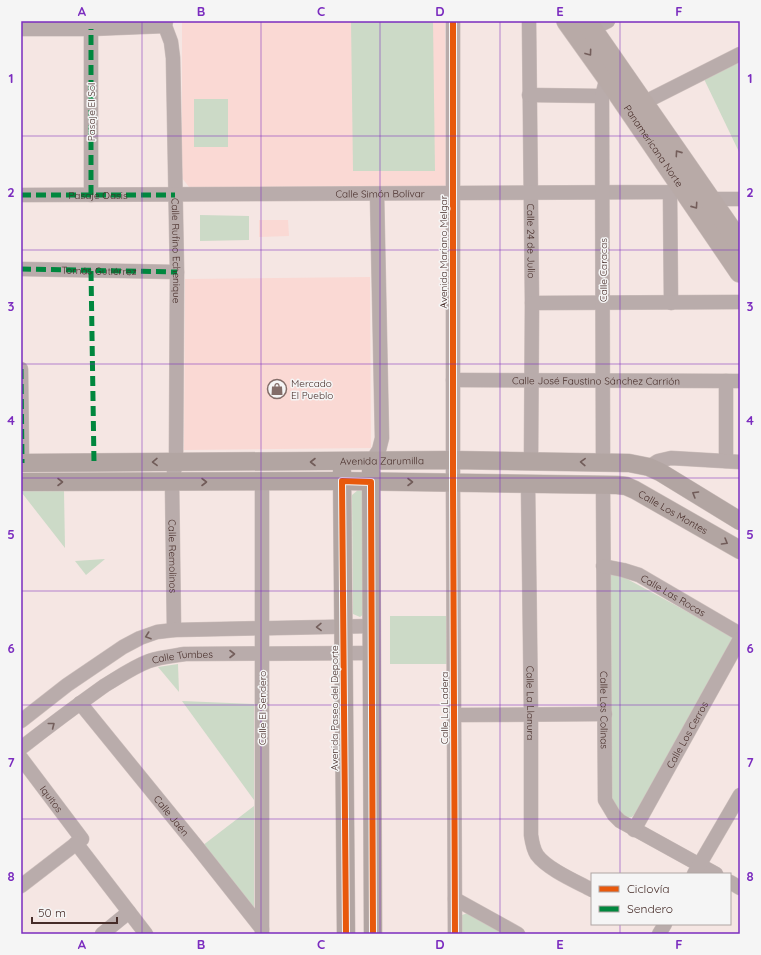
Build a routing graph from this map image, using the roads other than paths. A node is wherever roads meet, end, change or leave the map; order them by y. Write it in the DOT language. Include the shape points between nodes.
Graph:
graph roads {
  1 [pos="453,21"];
  2 [pos="529,21"];
  3 [pos="566,21"];
  4 [pos="165,23"];
  5 [pos="595,24"];
  6 [pos="21,29"];
  7 [pos="91,29"];
  8 [pos="740,54"];
  9 [pos="604,87"];
  10 [pos="529,95"];
  11 [pos="643,103"];
  12 [pos="675,188"];
  13 [pos="602,192"];
  14 [pos="453,193"];
  15 [pos="530,193"];
  16 [pos="377,194"];
  17 [pos="21,195"];
  18 [pos="91,195"];
  19 [pos="175,195"];
  20 [pos="709,199"];
  21 [pos="740,199"];
  22 [pos="740,243"];
  23 [pos="21,269"];
  24 [pos="177,272"];
  25 [pos="740,272"];
  26 [pos="740,302"];
  27 [pos="532,303"];
  28 [pos="603,303"];
  29 [pos="671,303"];
  30 [pos="21,369"];
  31 [pos="453,380"];
  32 [pos="531,380"];
  33 [pos="603,381"];
  34 [pos="733,381"];
  35 [pos="21,384"];
  36 [pos="453,460"];
  37 [pos="531,461"];
  38 [pos="726,461"];
  39 [pos="176,462"];
  40 [pos="342,462"];
  41 [pos="371,462"];
  42 [pos="740,462"];
  43 [pos="22,463"];
  44 [pos="603,463"];
  45 [pos="649,467"];
  46 [pos="342,481"];
  47 [pos="21,482"];
  48 [pos="172,482"];
  49 [pos="262,482"];
  50 [pos="371,482"];
  51 [pos="453,482"];
  52 [pos="528,483"];
  53 [pos="603,484"];
  54 [pos="740,521"];
  55 [pos="740,550"];
  56 [pos="603,566"];
  57 [pos="344,626"];
  58 [pos="372,626"];
  59 [pos="262,628"];
  60 [pos="174,630"];
  61 [pos="740,634"];
  62 [pos="740,639"];
  63 [pos="372,653"];
  64 [pos="262,654"];
  65 [pos="344,654"];
  66 [pos="80,703"];
  67 [pos="454,714"];
  68 [pos="531,714"];
  69 [pos="605,714"];
  70 [pos="21,721"];
  71 [pos="21,748"];
  72 [pos="21,758"];
  73 [pos="740,795"];
  74 [pos="634,830"];
  75 [pos="79,841"];
  76 [pos="697,869"];
  77 [pos="712,873"];
  78 [pos="731,883"];
  79 [pos="21,886"];
  80 [pos="740,888"];
  81 [pos="591,889"];
  82 [pos="455,899"];
  83 [pos="129,912"];
  84 [pos="262,931"];
  85 [pos="102,934"];
  86 [pos="146,934"];
  87 [pos="346,934"];
  88 [pos="373,934"];
  89 [pos="456,934"];
  90 [pos="518,934"];
  1 -- 14 [label="street, Avenida Mariano Melgar"];
  2 -- 10 [label="street, Calle 24 de Julio"];
  3 -- 9 [label="highway, Panamericana Norte, one-way"];
  4 -- 7 [label="street"];
  4 -- 19 [label="street, Calle Rufino Echenique" via="173,58"];
  5 -- 11 [label="highway, Panamericana Norte"];
  6 -- 7 [label="street"];
  7 -- 18 [label="street, Pasaje El Sol"];
  8 -- 11 [label="street"];
  9 -- 10 [label="street"];
  9 -- 12 [label="highway, Panamericana Norte"];
  9 -- 13 [label="street, Calle Caracas"];
  10 -- 15 [label="street, Calle 24 de Julio"];
  20 -- 11 [label="highway, Panamericana Norte, one-way"];
  12 -- 13 [label="street, Calle Simón Bolívar"];
  12 -- 25 [label="highway, Panamericana Norte, one-way"];
  12 -- 29 [label="street"];
  13 -- 15 [label="street, Calle Simón Bolívar"];
  13 -- 28 [label="street, Calle Caracas"];
  14 -- 15 [label="street, Calle Simón Bolívar"];
  14 -- 16 [label="street, Calle Simón Bolívar"];
  14 -- 31 [label="street, Avenida Mariano Melgar"];
  15 -- 27 [label="street, Calle 24 de Julio"];
  16 -- 19 [label="street, Calle Simón Bolívar"];
  16 -- 41 [label="street" via="382,438 379,450"];
  17 -- 18 [label="street, Pasaje Oasis"];
  18 -- 19 [label="street, Pasaje Oasis"];
  19 -- 24 [label="street, Calle Rufino Echenique"];
  20 -- 21 [label="street"];
  20 -- 22 [label="highway, Panamericana Norte"];
  23 -- 24 [label="street, Tomás Gutiérrez"];
  24 -- 39 [label="street, Calle Rufino Echenique"];
  26 -- 29 [label="street"];
  27 -- 28 [label="street"];
  27 -- 32 [label="street, Calle 24 de Julio"];
  28 -- 29 [label="street"];
  28 -- 33 [label="street, Calle Caracas"];
  30 -- 35 [label="street"];
  31 -- 32 [label="street, Calle José Faustino Sánchez Carrión"];
  31 -- 36 [label="street, Avenida Mariano Melgar"];
  32 -- 33 [label="street, Calle José Faustino Sánchez Carrión"];
  32 -- 37 [label="street, Calle 24 de Julio"];
  33 -- 34 [label="street, Calle José Faustino Sánchez Carrión"];
  33 -- 44 [label="street, Calle Caracas"];
  34 -- 38 [label="street"];
  35 -- 43 [label="street"];
  36 -- 37 [label="main road, Avenida Zarumilla"];
  36 -- 41 [label="main road, Avenida Zarumilla"];
  36 -- 51 [label="street, Avenida Mariano Melgar"];
  44 -- 37 [label="main road, Avenida Zarumilla, one-way"];
  38 -- 42 [label="street"];
  38 -- 45 [label="street" via="672,458 658,461"];
  40 -- 39 [label="main road, Avenida Zarumilla, one-way"];
  39 -- 43 [label="main road, Avenida Zarumilla, one-way"];
  39 -- 48 [label="street, Calle Rufino Echenique"];
  40 -- 41 [label="main road, Avenida Zarumilla"];
  40 -- 46 [label="main road, Avenida Paseo del Deporte"];
  41 -- 50 [label="main road"];
  44 -- 45 [label="main road, Avenida Zarumilla" via="629,463"];
  54 -- 45 [label="main road, Avenida Zarumilla, one-way"];
  46 -- 49 [label="main road, Avenida Zarumilla"];
  46 -- 50 [label="main road, Avenida Zarumilla"];
  46 -- 57 [label="main road, Avenida Paseo del Deporte"];
  47 -- 48 [label="main road, Avenida Zarumilla, one-way"];
  48 -- 49 [label="main road, Avenida Zarumilla, one-way"];
  48 -- 60 [label="street, Calle Remolinos"];
  49 -- 59 [label="street, Calle El Sendero"];
  50 -- 51 [label="main road, Avenida Zarumilla, one-way"];
  50 -- 58 [label="main road"];
  51 -- 52 [label="main road, Avenida Zarumilla"];
  51 -- 67 [label="street, Calle La Ladera"];
  52 -- 53 [label="main road, Avenida Zarumilla"];
  52 -- 68 [label="street, Calle La Llanura"];
  53 -- 55 [label="main road, Calle Los Montes, one-way" via="626,486 635,490"];
  53 -- 56 [label="street, Calle Las Colinas"];
  56 -- 61 [label="street, Calle Las Rocas" via="639,575"];
  56 -- 69 [label="street, Calle Las Colinas"];
  57 -- 58 [label="street"];
  57 -- 59 [label="street, one-way"];
  57 -- 65 [label="main road, Avenida Paseo del Deporte"];
  58 -- 63 [label="main road"];
  59 -- 60 [label="street"];
  59 -- 64 [label="street, Calle El Sendero"];
  60 -- 70 [label="street, one-way" via="140,638 113,653"];
  62 -- 74 [label="street, Calle Los Cerros"];
  63 -- 65 [label="street, Calle Tumbes"];
  63 -- 88 [label="main road"];
  64 -- 65 [label="street, Calle Tumbes"];
  66 -- 64 [label="street, Calle Tumbes, one-way" via="126,672 167,656"];
  64 -- 84 [label="street, Calle El Sendero"];
  65 -- 87 [label="main road, Avenida Paseo del Deporte"];
  71 -- 66 [label="street, Calle Tumbes, one-way"];
  66 -- 84 [label="street, Calle Jaén"];
  67 -- 68 [label="street"];
  67 -- 82 [label="street, Calle La Ladera"];
  68 -- 69 [label="street"];
  68 -- 81 [label="street, Calle La Llanura" via="532,846 537,856 548,866"];
  69 -- 74 [label="street, Calle Las Colinas" via="605,800 620,822"];
  72 -- 75 [label="street, Iquitos"];
  73 -- 76 [label="street"];
  74 -- 76 [label="street, Calle Las Colinas"];
  75 -- 79 [label="street"];
  75 -- 83 [label="street, Iquitos"];
  76 -- 77 [label="street, Calle Las Colinas"];
  78 -- 80 [label="street"];
  82 -- 89 [label="street, Calle La Ladera"];
  82 -- 90 [label="street"];
  83 -- 85 [label="street"];
  83 -- 86 [label="street, Iquitos"];
}
